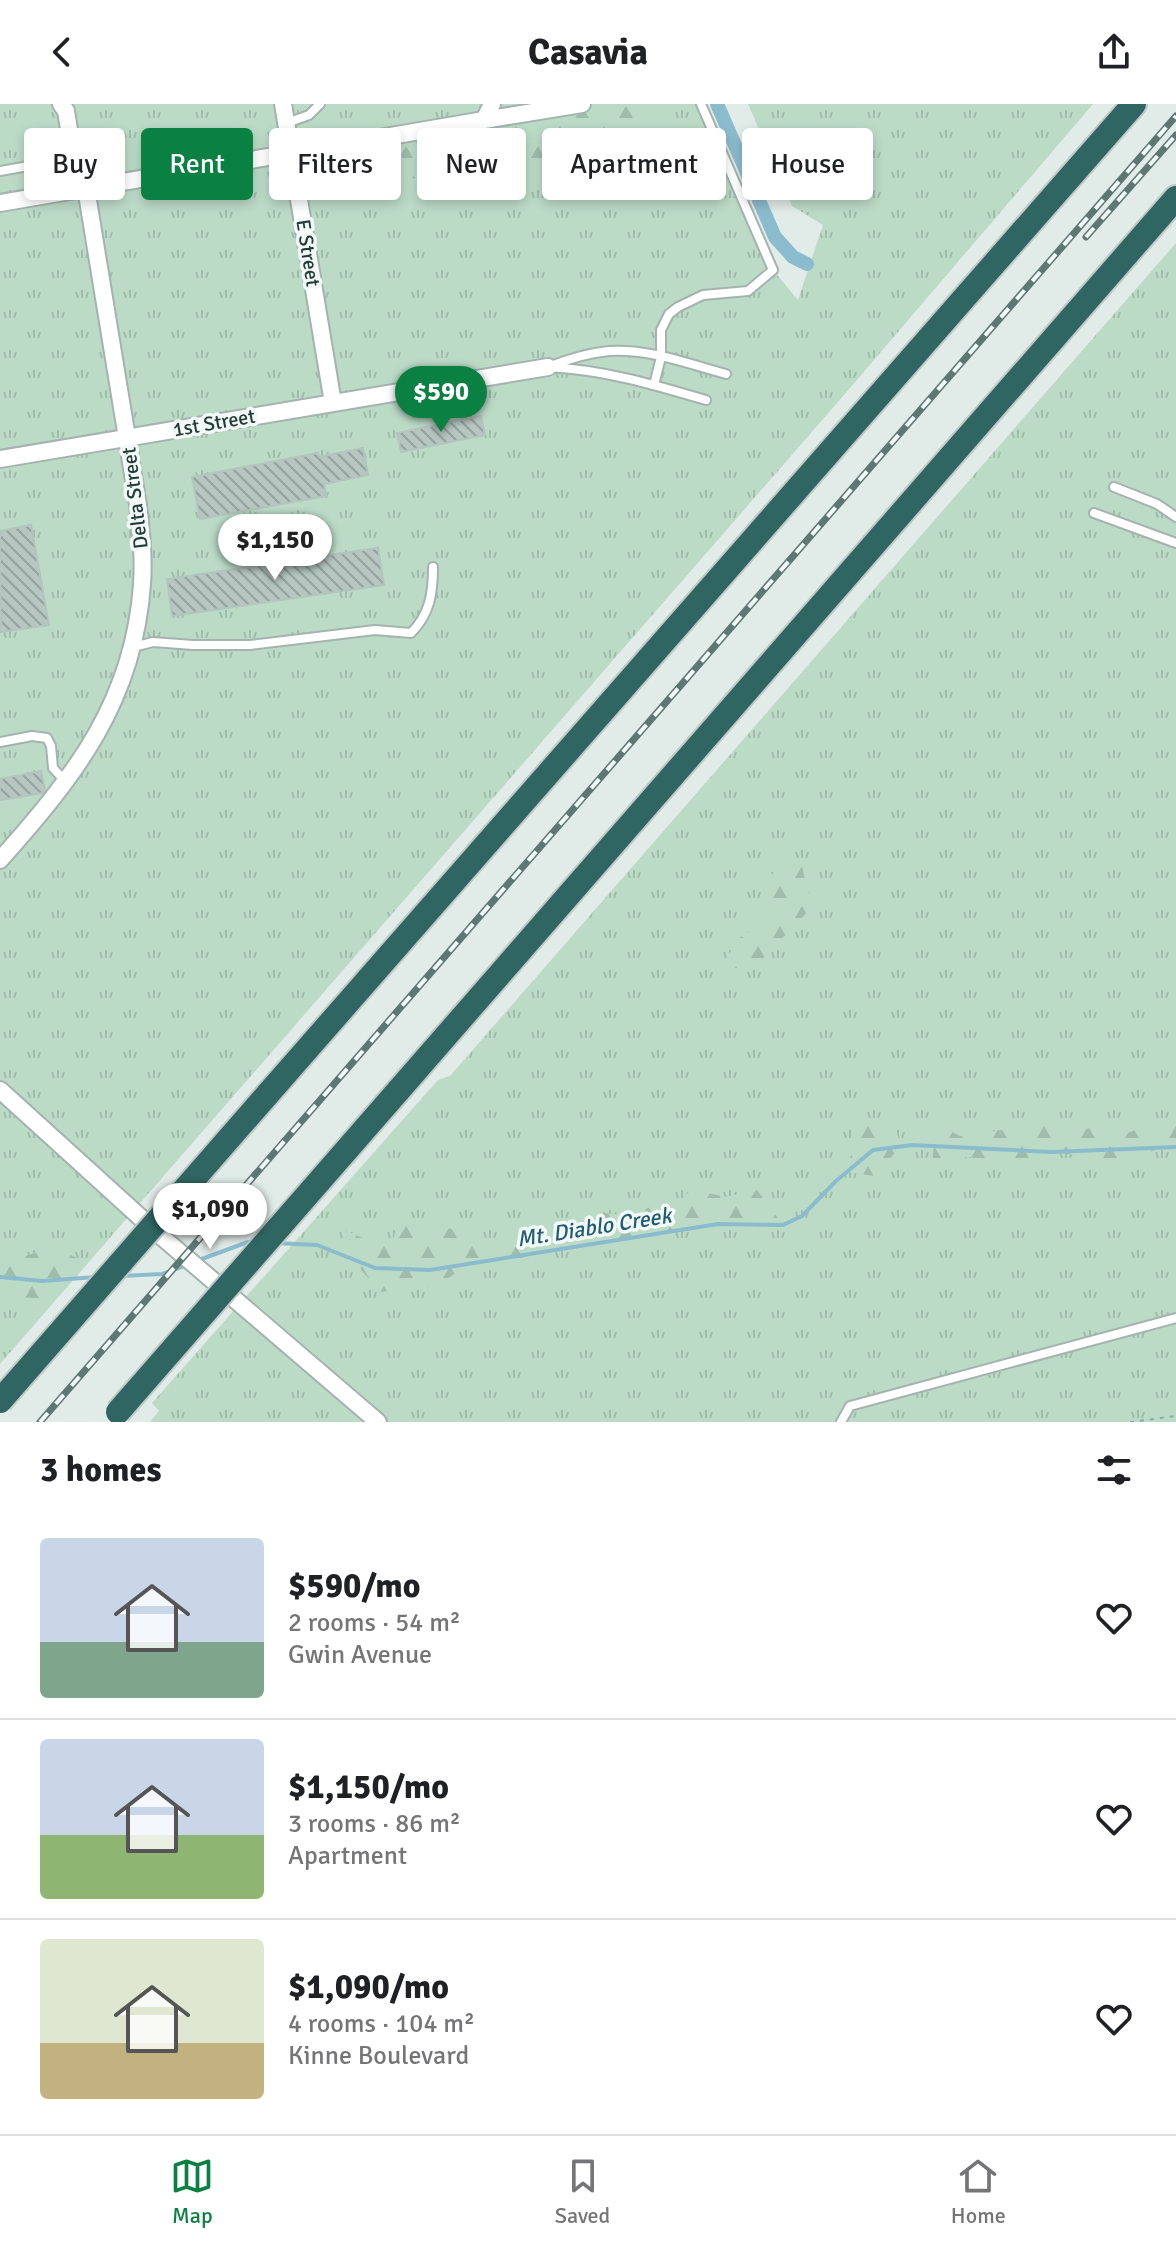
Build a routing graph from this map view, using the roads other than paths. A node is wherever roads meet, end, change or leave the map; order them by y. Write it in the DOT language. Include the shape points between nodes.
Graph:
graph roads {
  1 [pos="61,104"];
  2 [pos="283,104"];
  3 [pos="320,104"];
  4 [pos="492,104"];
  5 [pos="582,104"];
  6 [pos="701,104"];
  7 [pos="1134,104"];
  8 [pos="484,120"];
  9 [pos="286,123"];
  10 [pos="69,128"];
  11 [pos="287,128"];
  12 [pos="401,135"];
  13 [pos="269,158"];
  14 [pos="24,167"];
  15 [pos="0,171"];
  16 [pos="125,182"];
  17 [pos="1176,198"];
  18 [pos="24,199"];
  19 [pos="88,200"];
  20 [pos="299,200"];
  21 [pos="0,203"];
  22 [pos="661,357"];
  23 [pos="548,367"];
  24 [pos="726,374"];
  25 [pos="654,385"];
  26 [pos="706,400"];
  27 [pos="333,403"];
  28 [pos="128,437"];
  29 [pos="0,459"];
  30 [pos="1114,487"];
  31 [pos="1094,513"];
  32 [pos="1176,517"];
  33 [pos="1176,543"];
  34 [pos="433,567"];
  35 [pos="133,647"];
  36 [pos="0,742"];
  37 [pos="66,782"];
  38 [pos="0,860"];
  39 [pos="0,1090"];
  40 [pos="1176,1318"];
  41 [pos="0,1401"];
  42 [pos="114,1417"];
  43 [pos="378,1422"];
  44 [pos="841,1422"];
  1 -- 10 [label="street, Delta Street"];
  2 -- 9 [label="street, E Street"];
  3 -- 9 [label="lane" via="309,115"];
  4 -- 8 [label="street"];
  5 -- 8 [label="street"];
  6 -- 22 [label="lane" via="773,270 748,291 703,295 678,307 661,330"];
  7 -- 41 [label="highway, bridge"];
  8 -- 12 [label="street"];
  9 -- 11 [label="street, E Street"];
  13 -- 16 [label="street"];
  14 -- 15 [label="lane"];
  17 -- 42 [label="highway, bridge"];
  18 -- 21 [label="street"];
  19 -- 28 [label="street, Delta Street"];
  20 -- 27 [label="street, E Street"];
  22 -- 23 [label="lane" via="612,351"];
  22 -- 24 [label="lane"];
  22 -- 25 [label="lane"];
  23 -- 25 [label="lane" via="596,371"];
  23 -- 27 [label="street, 1st Street"];
  25 -- 26 [label="lane"];
  27 -- 28 [label="street, 1st Street"];
  28 -- 29 [label="street, 1st Street"];
  28 -- 35 [label="street, Delta Street" via="143,581"];
  30 -- 32 [label="lane"];
  31 -- 33 [label="lane"];
  34 -- 35 [label="lane" via="428,609 411,633 375,630 250,645 153,642"];
  35 -- 37 [label="street, Delta Street" via="114,703"];
  36 -- 37 [label="lane" via="47,738 52,765"];
  37 -- 38 [label="street, Delta Street"];
  39 -- 43 [label="street"];
  40 -- 44 [label="lane" via="850,1406"];
}
